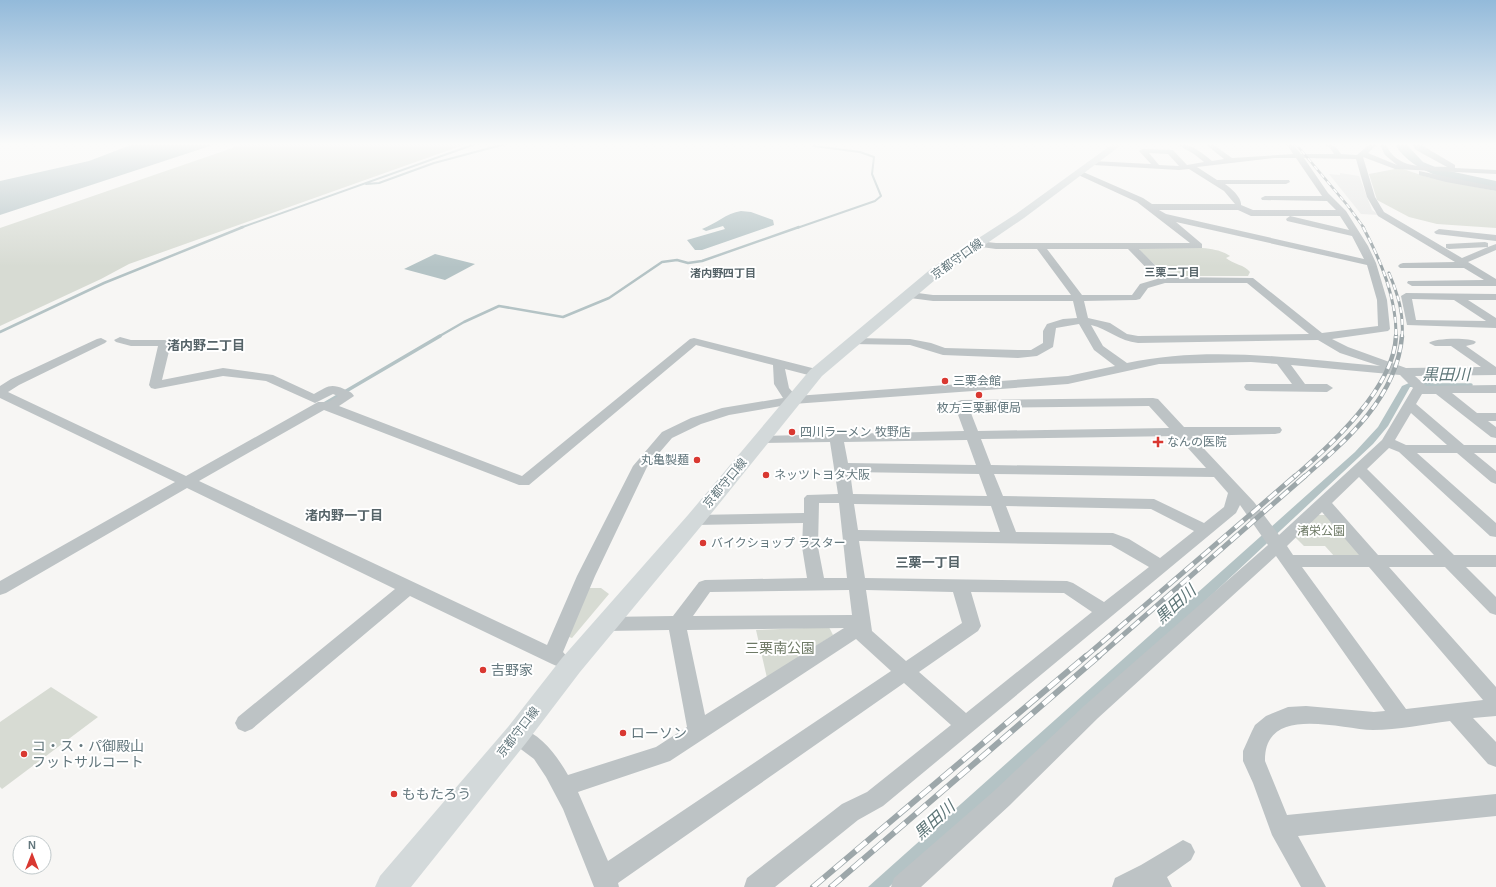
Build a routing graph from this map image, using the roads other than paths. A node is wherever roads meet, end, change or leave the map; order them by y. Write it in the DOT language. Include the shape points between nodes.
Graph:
graph roads {
  1 [pos="1063,184"];
  2 [pos="1104,184"];
  3 [pos="1219,184"];
  4 [pos="1319,184"];
  5 [pos="1368,184"];
  6 [pos="1470,184"];
  7 [pos="1496,189"];
  8 [pos="1260,194"];
  9 [pos="1330,199"];
  10 [pos="1238,203"];
  11 [pos="1150,207"];
  12 [pos="1343,213"];
  13 [pos="1262,214"];
  14 [pos="1160,215"];
  15 [pos="1439,232"];
  16 [pos="1356,234"];
  17 [pos="1496,238"];
  18 [pos="977,244"];
  19 [pos="1040,246"];
  20 [pos="1131,246"];
  21 [pos="1449,246"];
  22 [pos="1496,246"];
  23 [pos="1486,251"];
  24 [pos="1496,251"];
  25 [pos="1371,263"];
  26 [pos="1464,264"];
  27 [pos="1403,266"];
  28 [pos="1496,273"];
  29 [pos="1482,274"];
  30 [pos="1164,280"];
  31 [pos="1496,283"];
  32 [pos="910,294"];
  33 [pos="1078,297"];
  34 [pos="1457,297"];
  35 [pos="1496,297"];
  36 [pos="1083,322"];
  37 [pos="1464,324"];
  38 [pos="1496,324"];
  39 [pos="1320,337"];
  40 [pos="120,340"];
  41 [pos="101,341"];
  42 [pos="852,341"];
  43 [pos="1453,342"];
  44 [pos="1435,343"];
  45 [pos="1281,361"];
  46 [pos="779,364"];
  47 [pos="1126,368"];
  48 [pos="1495,371"];
  49 [pos="1404,372"];
  50 [pos="816,373"];
  51 [pos="1418,386"];
  52 [pos="1250,387"];
  53 [pos="1301,387"];
  54 [pos="1327,388"];
  55 [pos="1440,390"];
  56 [pos="1496,390"];
  57 [pos="0,392"];
  58 [pos="793,400"];
  59 [pos="1410,406"];
  60 [pos="329,407"];
  61 [pos="1475,417"];
  62 [pos="1496,417"];
  63 [pos="1275,430"];
  64 [pos="1180,433"];
  65 [pos="1496,434"];
  66 [pos="972,436"];
  67 [pos="836,438"];
  68 [pos="762,439"];
  69 [pos="1386,442"];
  70 [pos="1496,448"];
  71 [pos="1404,449"];
  72 [pos="1461,449"];
  73 [pos="842,467"];
  74 [pos="984,469"];
  75 [pos="1359,469"];
  76 [pos="1218,473"];
  77 [pos="183,479"];
  78 [pos="1496,479"];
  79 [pos="1236,492"];
  80 [pos="846,498"];
  81 [pos="996,502"];
  82 [pos="1322,502"];
  83 [pos="811,518"];
  84 [pos="695,520"];
  85 [pos="1205,530"];
  86 [pos="1496,532"];
  87 [pos="850,535"];
  88 [pos="1010,537"];
  89 [pos="1272,537"];
  90 [pos="1290,561"];
  91 [pos="1374,561"];
  92 [pos="1449,561"];
  93 [pos="1496,561"];
  94 [pos="1161,566"];
  95 [pos="856,584"];
  96 [pos="817,585"];
  97 [pos="960,586"];
  98 [pos="409,587"];
  99 [pos="0,589"];
  100 [pos="1496,608"];
  101 [pos="1106,612"];
  102 [pos="678,623"];
  103 [pos="606,624"];
  104 [pos="860,624"];
  105 [pos="561,660"];
  106 [pos="906,672"];
  107 [pos="1496,701"];
  108 [pos="1496,707"];
  109 [pos="1455,713"];
  110 [pos="1400,718"];
  111 [pos="245,723"];
  112 [pos="966,726"];
  113 [pos="698,729"];
  114 [pos="517,735"];
  115 [pos="1496,757"];
  116 [pos="563,787"];
  117 [pos="1496,805"];
  118 [pos="1280,827"];
  119 [pos="1183,852"];
  120 [pos="1155,880"];
  121 [pos="605,883"];
  122 [pos="391,887"];
  123 [pos="756,887"];
  124 [pos="903,887"];
  125 [pos="1124,887"];
  126 [pos="1314,887"];
  1 -- 18 [label="main road, 京都守口線"];
  2 -- 11 [label="street"];
  3 -- 10 [label="street" via="1227,189"];
  4 -- 9 [label="street"];
  5 -- 26 [label="street" via="1371,197 1381,214"];
  6 -- 7 [label="street"];
  8 -- 9 [label="street"];
  9 -- 12 [label="street"];
  11 -- 13 [label="street" via="1240,207 1251,214"];
  11 -- 14 [label="street"];
  12 -- 13 [label="street"];
  12 -- 16 [label="street"];
  13 -- 16 [label="street"];
  14 -- 20 [label="street" via="1199,246"];
  14 -- 25 [label="street"];
  15 -- 17 [label="street"];
  16 -- 25 [label="street"];
  18 -- 19 [label="street"];
  18 -- 32 [label="main road, 京都守口線"];
  19 -- 20 [label="street"];
  19 -- 33 [label="street"];
  20 -- 30 [label="street"];
  21 -- 22 [label="street"];
  22 -- 23 [label="street"];
  23 -- 24 [label="street"];
  23 -- 26 [label="street"];
  25 -- 39 [label="street" via="1382,300 1384,329"];
  26 -- 27 [label="street"];
  26 -- 29 [label="street"];
  28 -- 29 [label="street"];
  29 -- 31 [label="street"];
  29 -- 31 [label="street" via="1414,279"];
  30 -- 33 [label="street" via="1144,286 1136,297 1131,298"];
  30 -- 39 [label="street" via="1249,280"];
  32 -- 33 [label="street" via="933,298"];
  32 -- 42 [label="main road, 京都守口線"];
  33 -- 36 [label="street"];
  34 -- 35 [label="street"];
  34 -- 37 [label="street" via="1406,296 1411,323"];
  34 -- 38 [label="street"];
  36 -- 39 [label="street" via="1105,325 1128,338 1148,340"];
  36 -- 42 [label="street" via="1061,322 1051,326 1049,345 1032,353 943,352 927,345 910,342"];
  36 -- 47 [label="street" via="1098,348"];
  37 -- 38 [label="street"];
  37 -- 43 [label="street" via="1475,339"];
  39 -- 49 [label="street" via="1344,350"];
  40 -- 60 [label="street" via="131,343 166,343 155,385 223,372 269,378 314,399 332,389 348,396"];
  41 -- 57 [label="street" via="15,382"];
  42 -- 50 [label="main road, 京都守口線"];
  43 -- 44 [label="street"];
  43 -- 48 [label="street"];
  45 -- 47 [label="street" via="1239,357 1194,358 1159,360"];
  45 -- 49 [label="street"];
  45 -- 53 [label="street"];
  46 -- 50 [label="street"];
  46 -- 58 [label="street" via="784,394"];
  46 -- 60 [label="street" via="694,342 524,482"];
  47 -- 58 [label="street" via="1068,380"];
  48 -- 49 [label="street"];
  49 -- 51 [label="street"];
  50 -- 58 [label="main road, 京都守口線"];
  51 -- 55 [label="street"];
  51 -- 59 [label="street"];
  52 -- 53 [label="street"];
  53 -- 54 [label="street"];
  55 -- 56 [label="street"];
  55 -- 61 [label="street"];
  57 -- 77 [label="street"];
  58 -- 68 [label="main road, 京都守口線"];
  58 -- 105 [label="street" via="738,408 708,417 678,429 656,445 640,466 586,576"];
  59 -- 69 [label="street"];
  59 -- 72 [label="street"];
  60 -- 77 [label="street" via="323,405"];
  61 -- 62 [label="street"];
  61 -- 65 [label="street"];
  63 -- 64 [label="street"];
  64 -- 66 [label="street"];
  64 -- 66 [label="street" via="1153,402 961,404"];
  64 -- 76 [label="street"];
  66 -- 67 [label="street"];
  66 -- 74 [label="street"];
  67 -- 68 [label="street"];
  67 -- 73 [label="street"];
  68 -- 84 [label="main road, 京都守口線"];
  69 -- 71 [label="street"];
  69 -- 75 [label="street"];
  70 -- 72 [label="street"];
  71 -- 72 [label="street"];
  71 -- 86 [label="street"];
  72 -- 78 [label="street"];
  73 -- 74 [label="street"];
  73 -- 80 [label="street"];
  74 -- 76 [label="street"];
  74 -- 81 [label="street"];
  75 -- 82 [label="street"];
  75 -- 92 [label="street"];
  76 -- 79 [label="street"];
  77 -- 98 [label="street"];
  77 -- 99 [label="street"];
  79 -- 85 [label="street" via="1231,509"];
  79 -- 89 [label="street"];
  80 -- 81 [label="street"];
  80 -- 83 [label="street" via="812,498"];
  80 -- 87 [label="street"];
  81 -- 85 [label="street" via="1154,504"];
  81 -- 88 [label="street"];
  82 -- 89 [label="street"];
  82 -- 91 [label="street"];
  83 -- 84 [label="street"];
  83 -- 96 [label="street" via="810,547"];
  84 -- 103 [label="main road, 京都守口線"];
  85 -- 94 [label="street"];
  87 -- 88 [label="street"];
  87 -- 95 [label="street"];
  88 -- 94 [label="street" via="1112,539"];
  89 -- 90 [label="street"];
  89 -- 124 [label="street" via="1002,798"];
  90 -- 91 [label="street"];
  90 -- 110 [label="street"];
  91 -- 92 [label="street"];
  91 -- 107 [label="street"];
  92 -- 93 [label="street"];
  92 -- 100 [label="street"];
  94 -- 101 [label="street"];
  95 -- 96 [label="street"];
  95 -- 97 [label="street"];
  95 -- 104 [label="street"];
  96 -- 102 [label="street" via="705,586"];
  97 -- 101 [label="street" via="1067,587"];
  97 -- 106 [label="street" via="972,626"];
  98 -- 105 [label="street"];
  98 -- 111 [label="street"];
  101 -- 112 [label="street"];
  102 -- 103 [label="street"];
  102 -- 104 [label="street" via="848,620"];
  102 -- 113 [label="street" via="678,636"];
  103 -- 105 [label="main road, 京都守口線"];
  104 -- 106 [label="street" via="862,634"];
  104 -- 113 [label="street" via="851,633"];
  105 -- 114 [label="main road, 京都守口線"];
  106 -- 112 [label="street"];
  106 -- 121 [label="street"];
  108 -- 109 [label="street"];
  109 -- 110 [label="street"];
  109 -- 115 [label="street"];
  110 -- 118 [label="street" via="1374,721 1306,715 1288,716 1273,722 1262,731 1254,751 1254,761"];
  112 -- 123 [label="street" via="876,800 850,812"];
  113 -- 116 [label="street" via="662,754"];
  114 -- 116 [label="street" via="544,755"];
  114 -- 122 [label="main road, 京都守口線"];
  116 -- 121 [label="street"];
  117 -- 118 [label="street"];
  118 -- 126 [label="street"];
  119 -- 120 [label="street"];
  120 -- 125 [label="street"];
}
